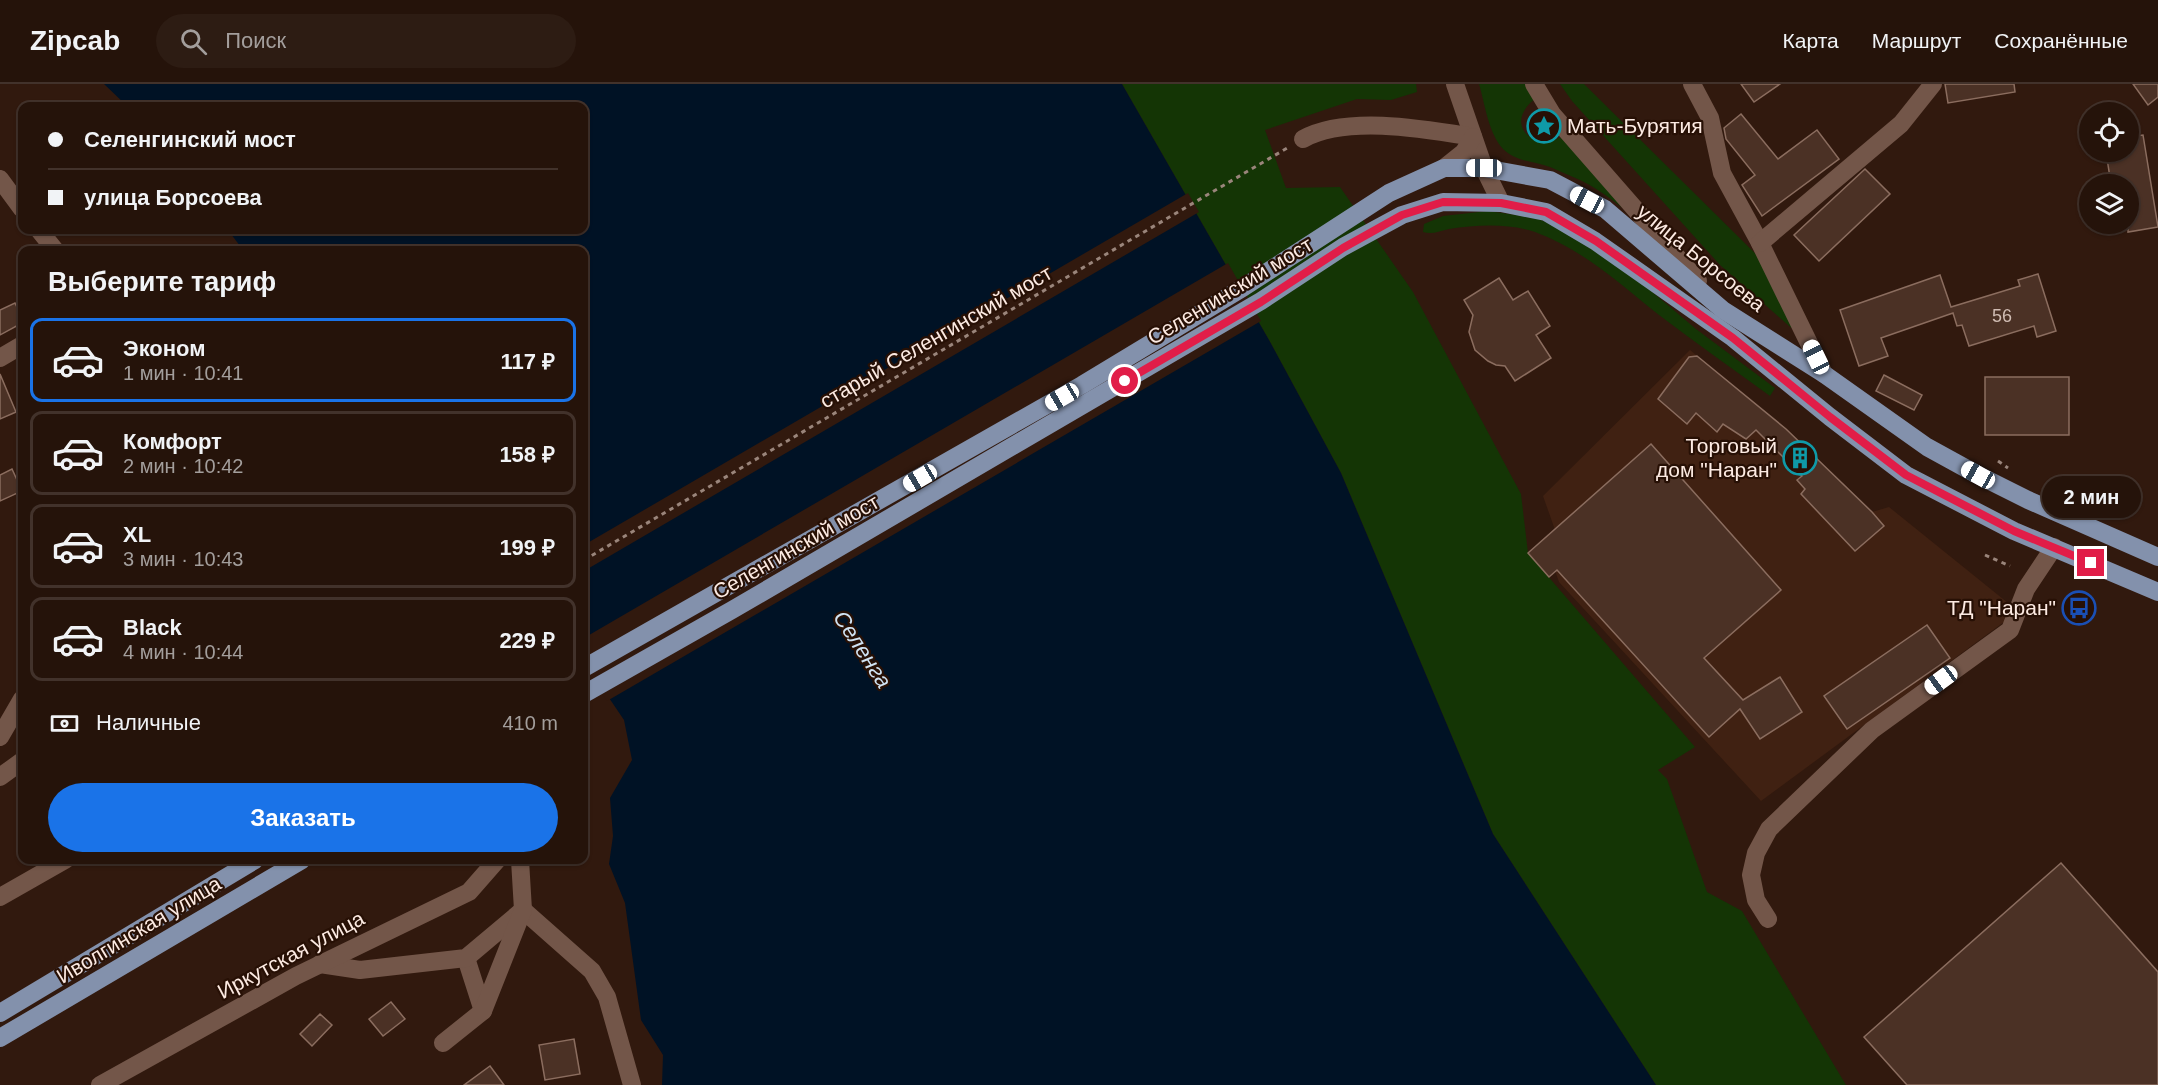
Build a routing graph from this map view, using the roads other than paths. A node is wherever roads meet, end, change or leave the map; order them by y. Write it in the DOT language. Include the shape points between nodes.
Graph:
graph roads {
  1 [pos="1534,84"];
  2 [pos="1692,84"];
  3 [pos="1933,84"];
  4 [pos="1455,85"];
  5 [pos="1473,137"];
  6 [pos="1303,139"];
  7 [pos="1444,168"];
  8 [pos="1484,168"];
  9 [pos="0,179"];
  10 [pos="1389,193"];
  11 [pos="18,203"];
  12 [pos="1501,203"];
  13 [pos="1402,215"];
  14 [pos="42,234"];
  15 [pos="1760,243"];
  16 [pos="52,246"];
  17 [pos="1723,310"];
  18 [pos="18,347"];
  19 [pos="0,358"];
  20 [pos="1824,374"];
  21 [pos="2054,547"];
  22 [pos="2158,557"];
  23 [pos="2158,592"];
  24 [pos="588,666"];
  25 [pos="588,692"];
  26 [pos="18,706"];
  27 [pos="0,736"];
  28 [pos="18,763"];
  29 [pos="0,777"];
  30 [pos="59,864"];
  31 [pos="248,864"];
  32 [pos="295,864"];
  33 [pos="494,864"];
  34 [pos="520,864"];
  35 [pos="0,897"];
  36 [pos="523,910"];
  37 [pos="1768,920"];
  38 [pos="466,958"];
  39 [pos="320,964"];
  40 [pos="483,1011"];
  41 [pos="0,1013"];
  42 [pos="0,1038"];
  43 [pos="443,1043"];
  44 [pos="100,1085"];
  45 [pos="632,1085"];
  1 -- 17 [label="street" via="1548,109"];
  2 -- 15 [label="street" via="1710,118 1722,173"];
  3 -- 15 [label="street" via="1901,124"];
  4 -- 5 [label="street"];
  5 -- 6 [label="street" via="1429,129 1340,126"];
  5 -- 7 [label="street" via="1464,152"];
  5 -- 8 [label="street"];
  7 -- 8 [label="main road, улица Борсоева"];
  7 -- 10 [label="main road, улица Борсоева"];
  8 -- 12 [label="street"];
  8 -- 17 [label="main road, улица Борсоева" via="1550,180 1605,209"];
  9 -- 11 [label="street"];
  10 -- 24 [label="main road, Селенгинский мост" via="1244,288 1082,385"];
  12 -- 13 [label="main road, улица Борсоева" via="1443,202"];
  12 -- 21 [label="main road, улица Борсоева" via="1546,212 1596,241 1733,338 1906,475 2014,531"];
  13 -- 25 [label="main road, Селенгинский мост" via="1222,324"];
  14 -- 16 [label="street"];
  15 -- 20 [label="street"];
  17 -- 20 [label="main road, улица Борсоева"];
  18 -- 19 [label="street"];
  20 -- 22 [label="main road, улица Борсоева" via="1927,447 1978,475"];
  21 -- 23 [label="main road, улица Борсоева"];
  21 -- 37 [label="street" via="2026,589 2010,630 1872,730 1769,829 1756,853 1751,875 1756,900"];
  26 -- 27 [label="street"];
  28 -- 29 [label="street"];
  30 -- 35 [label="street"];
  31 -- 41 [label="main road, Иволгинская улица"];
  32 -- 42 [label="main road, Иволгинская улица"];
  33 -- 39 [label="street, Иркутская улица" via="469,892"];
  34 -- 36 [label="street"];
  36 -- 38 [label="street"];
  36 -- 40 [label="street"];
  36 -- 45 [label="street" via="592,971 607,997"];
  38 -- 39 [label="street" via="360,970"];
  38 -- 40 [label="street"];
  39 -- 44 [label="street, Иркутская улица"];
  40 -- 43 [label="street"];
}
